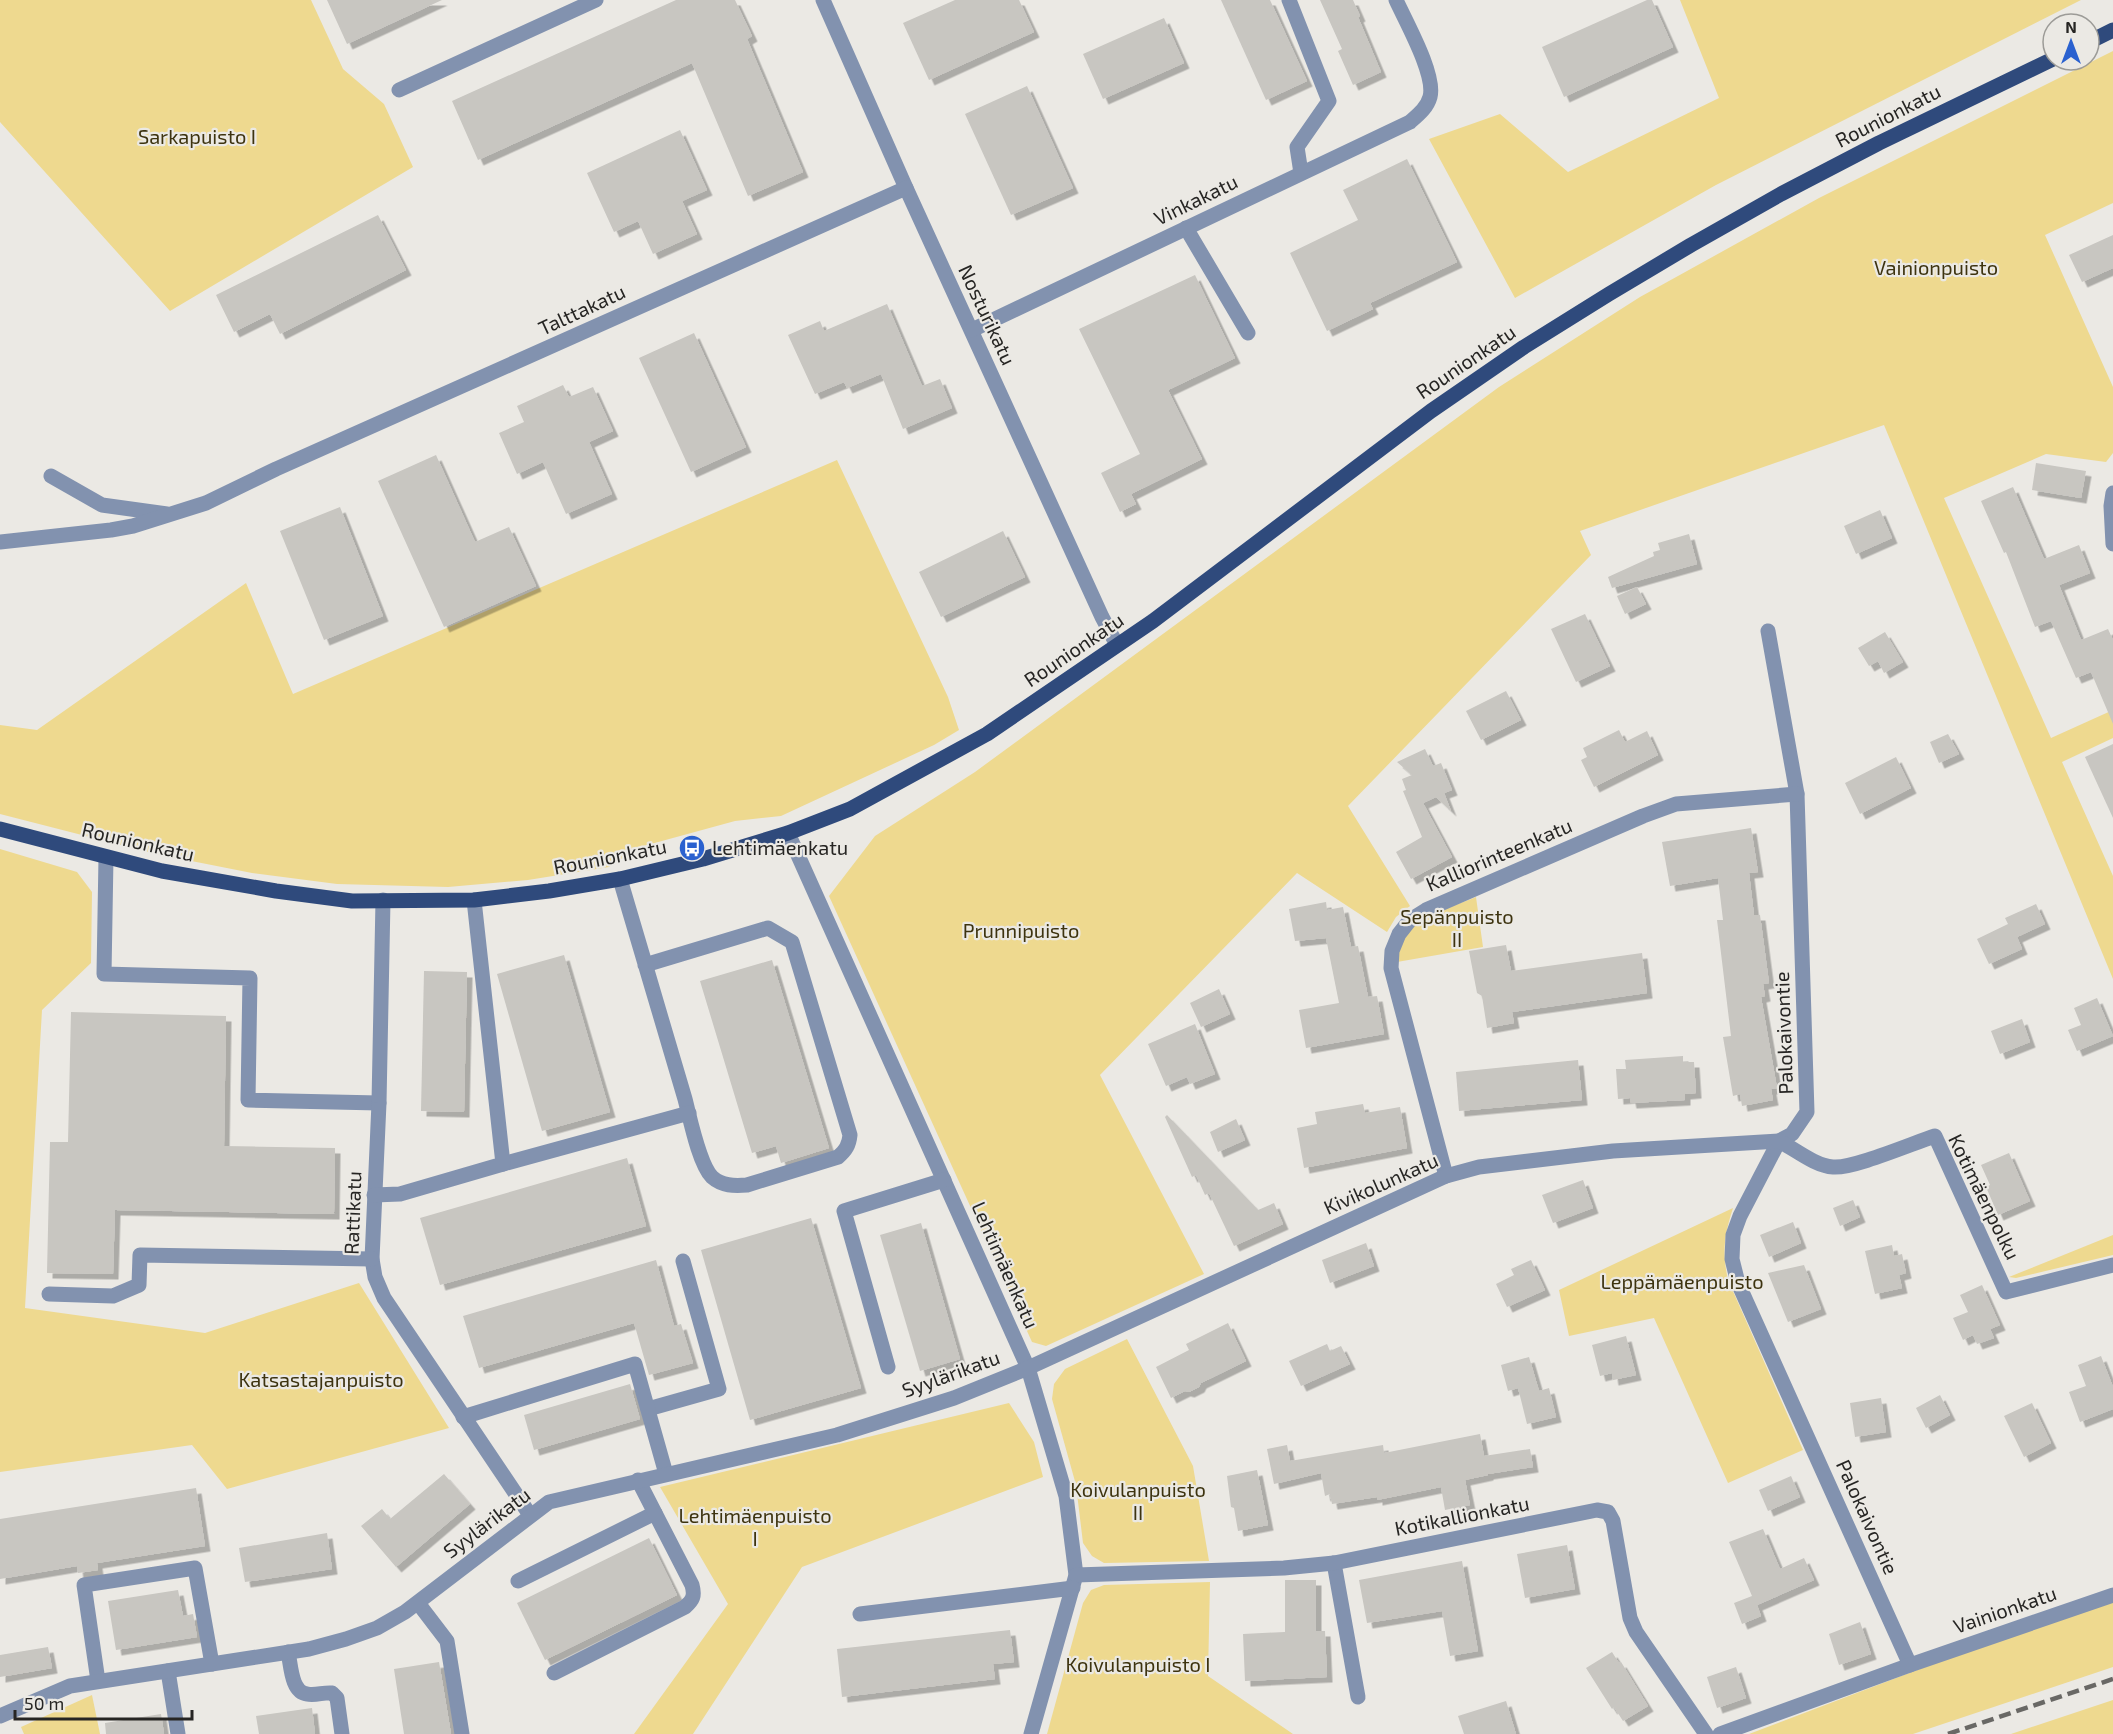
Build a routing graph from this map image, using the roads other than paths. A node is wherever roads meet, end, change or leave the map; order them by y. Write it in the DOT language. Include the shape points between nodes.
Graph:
graph roads {
  1 [pos="596,0"];
  2 [pos="823,0"];
  3 [pos="1289,0"];
  4 [pos="1396,0"];
  5 [pos="2041,65"];
  6 [pos="399,90"];
  7 [pos="1301,173"];
  8 [pos="906,188"];
  9 [pos="1186,228"];
  10 [pos="972,330"];
  11 [pos="1248,333"];
  12 [pos="51,476"];
  13 [pos="2113,493"];
  14 [pos="173,515"];
  15 [pos="0,542"];
  16 [pos="2113,544"];
  17 [pos="1768,631"];
  18 [pos="1117,645"];
  19 [pos="1797,794"];
  20 [pos="0,829"];
  21 [pos="788,833"];
  22 [pos="106,857"];
  23 [pos="620,879"];
  24 [pos="383,900"];
  25 [pos="474,900"];
  26 [pos="645,965"];
  27 [pos="379,1103"];
  28 [pos="689,1113"];
  29 [pos="1779,1141"];
  30 [pos="503,1164"];
  31 [pos="1446,1176"];
  32 [pos="944,1180"];
  33 [pos="374,1195"];
  34 [pos="372,1259"];
  35 [pos="683,1261"];
  36 [pos="2113,1265"];
  37 [pos="49,1294"];
  38 [pos="888,1366"];
  39 [pos="1028,1368"];
  40 [pos="648,1409"];
  41 [pos="463,1417"];
  42 [pos="666,1474"];
  43 [pos="638,1480"];
  44 [pos="655,1514"];
  45 [pos="530,1515"];
  46 [pos="1334,1563"];
  47 [pos="518,1581"];
  48 [pos="1075,1582"];
  49 [pos="2113,1595"];
  50 [pos="418,1603"];
  51 [pos="860,1614"];
  52 [pos="288,1652"];
  53 [pos="212,1664"];
  54 [pos="1910,1665"];
  55 [pos="168,1671"];
  56 [pos="554,1673"];
  57 [pos="98,1681"];
  58 [pos="1358,1697"];
  59 [pos="0,1716"];
  60 [pos="178,1734"];
  61 [pos="342,1734"];
  62 [pos="462,1734"];
  63 [pos="1031,1734"];
  64 [pos="1706,1734"];
  65 [pos="1720,1734"];
  1 -- 6 [label="street"];
  2 -- 8 [label="street, Nosturikatu"];
  3 -- 7 [label="street" via="1329,100 1297,147"];
  4 -- 7 [label="street, Vinkakatu" via="1431,80 1430,97 1422,112 1410,122"];
  5 -- 18 [label="main road, Rounionkatu" via="1781,194 1534,341 1431,411"];
  7 -- 9 [label="street, Vinkakatu"];
  8 -- 10 [label="street, Nosturikatu"];
  8 -- 14 [label="street, Talttakatu"];
  9 -- 10 [label="street, Vinkakatu"];
  9 -- 11 [label="street"];
  10 -- 18 [label="street, Nosturikatu"];
  12 -- 14 [label="street" via="102,505"];
  13 -- 16 [label="street"];
  14 -- 15 [label="street, Talttakatu" via="111,530"];
  17 -- 19 [label="street, Palokaivontie"];
  18 -- 21 [label="main road, Rounionkatu" via="987,734 850,809"];
  19 -- 29 [label="street, Palokaivontie" via="1807,1112 1792,1134"];
  19 -- 31 [label="street, Kalliorinteenkatu" via="1676,804 1410,920 1392,951 1391,968"];
  20 -- 22 [label="main road, Rounionkatu"];
  21 -- 23 [label="main road, Rounionkatu"];
  21 -- 32 [label="street, Lehtimäenkatu"];
  22 -- 24 [label="main road, Rounionkatu" via="276,891 352,901"];
  22 -- 27 [label="street" via="104,974 250,978 248,1100"];
  23 -- 25 [label="main road, Rounionkatu"];
  23 -- 26 [label="street"];
  24 -- 25 [label="main road, Rounionkatu"];
  24 -- 27 [label="street, Rattikatu"];
  25 -- 30 [label="street"];
  26 -- 28 [label="street"];
  26 -- 28 [label="street" via="768,928 792,942 850,1135 849,1143 838,1157 733,1186 721,1183 704,1164"];
  27 -- 33 [label="street, Rattikatu"];
  28 -- 30 [label="street"];
  29 -- 31 [label="street, Kivikolunkatu" via="1613,1151 1479,1167"];
  29 -- 36 [label="street, Kotimäenpolku" via="1814,1162 1833,1167 1935,1136 2006,1292"];
  29 -- 54 [label="street, Palokaivontie" via="1740,1216 1733,1235 1732,1259 1738,1282"];
  30 -- 33 [label="street" via="400,1194"];
  31 -- 39 [label="street, Kivikolunkatu"];
  32 -- 38 [label="street" via="844,1211"];
  32 -- 39 [label="street, Lehtimäenkatu"];
  33 -- 34 [label="street, Rattikatu"];
  34 -- 37 [label="street" via="140,1255 140,1285 113,1296"];
  34 -- 41 [label="street, Rattikatu" via="384,1298"];
  35 -- 40 [label="street" via="719,1389"];
  39 -- 42 [label="street, Syylärikatu" via="954,1398 837,1435"];
  39 -- 48 [label="street, Lehtimäenkatu" via="1066,1496"];
  40 -- 41 [label="street" via="635,1364"];
  40 -- 42 [label="street"];
  41 -- 45 [label="street, Rattikatu"];
  42 -- 43 [label="street, Syylärikatu"];
  43 -- 44 [label="street"];
  43 -- 45 [label="street, Syylärikatu" via="549,1502"];
  44 -- 47 [label="street"];
  44 -- 56 [label="street" via="692,1585 691,1602"];
  45 -- 50 [label="street, Syylärikatu"];
  46 -- 48 [label="street, Kotikallionkatu"];
  46 -- 58 [label="street"];
  46 -- 64 [label="street, Kotikallionkatu" via="1597,1510 1608,1512 1636,1632"];
  48 -- 51 [label="street, Kotikallionkatu"];
  48 -- 63 [label="street, Lehtimäenkatu"];
  49 -- 54 [label="street, Vainionkatu"];
  50 -- 52 [label="street, Syylärikatu" via="377,1628"];
  50 -- 62 [label="street" via="447,1641"];
  52 -- 53 [label="street, Syylärikatu"];
  52 -- 61 [label="street" via="299,1690 307,1695 332,1693 337,1698"];
  53 -- 55 [label="street, Syylärikatu"];
  53 -- 57 [label="street" via="195,1568 84,1585"];
  54 -- 65 [label="street"];
  55 -- 57 [label="street, Syylärikatu"];
  55 -- 60 [label="street"];
  57 -- 59 [label="street, Syylärikatu" via="70,1686"];
}
